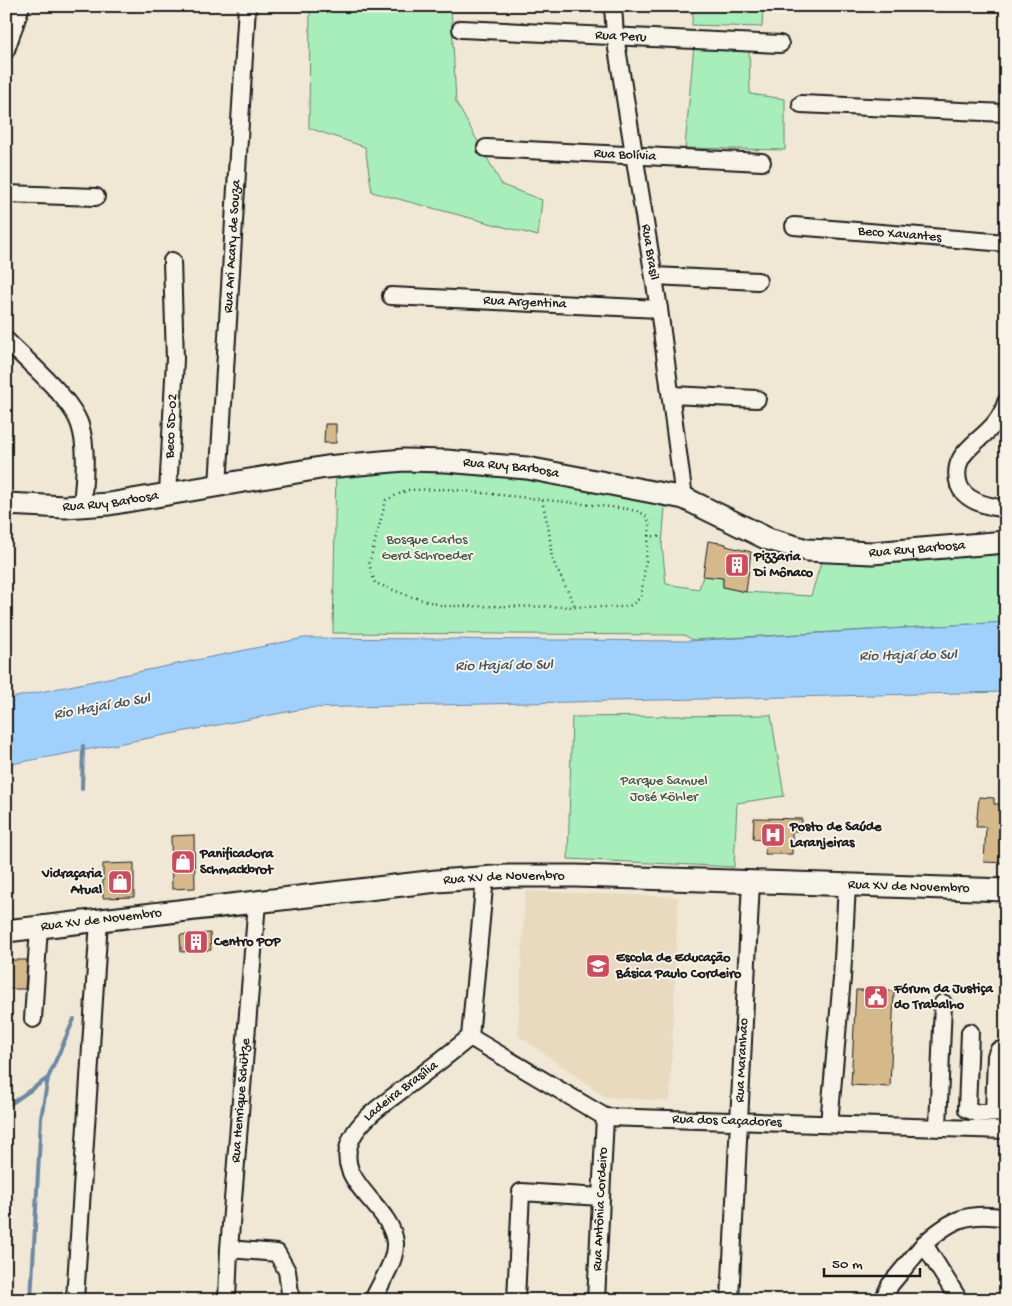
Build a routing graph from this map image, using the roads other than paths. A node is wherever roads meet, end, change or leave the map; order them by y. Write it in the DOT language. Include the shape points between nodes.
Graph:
graph roads {
  1 [pos="21,6"];
  2 [pos="247,6"];
  3 [pos="613,6"];
  4 [pos="461,29"];
  5 [pos="615,36"];
  6 [pos="780,44"];
  7 [pos="6,50"];
  8 [pos="801,104"];
  9 [pos="1006,113"];
  10 [pos="486,148"];
  11 [pos="634,156"];
  12 [pos="762,162"];
  13 [pos="6,194"];
  14 [pos="96,197"];
  15 [pos="794,226"];
  16 [pos="1006,243"];
  17 [pos="172,261"];
  18 [pos="654,276"];
  19 [pos="758,281"];
  20 [pos="391,296"];
  21 [pos="659,309"];
  22 [pos="6,340"];
  23 [pos="671,395"];
  24 [pos="757,399"];
  25 [pos="1006,402"];
  26 [pos="218,486"];
  27 [pos="168,494"];
  28 [pos="684,498"];
  29 [pos="6,504"];
  30 [pos="82,506"];
  31 [pos="1006,509"];
  32 [pos="1006,542"];
  33 [pos="485,877"];
  34 [pos="751,882"];
  35 [pos="847,885"];
  36 [pos="1006,890"];
  37 [pos="257,902"];
  38 [pos="99,920"];
  39 [pos="39,927"];
  40 [pos="6,931"];
  41 [pos="943,1003"];
  42 [pos="34,1019"];
  43 [pos="970,1032"];
  44 [pos="470,1037"];
  45 [pos="1006,1049"];
  46 [pos="941,1067"];
  47 [pos="968,1067"];
  48 [pos="1000,1113"];
  49 [pos="605,1117"];
  50 [pos="739,1121"];
  51 [pos="829,1124"];
  52 [pos="938,1128"];
  53 [pos="1006,1130"];
  54 [pos="601,1197"];
  55 [pos="1006,1218"];
  56 [pos="924,1244"];
  57 [pos="229,1249"];
  58 [pos="75,1300"];
  59 [pos="227,1300"];
  60 [pos="291,1300"];
  61 [pos="373,1300"];
  62 [pos="516,1300"];
  63 [pos="596,1300"];
  64 [pos="730,1300"];
  65 [pos="883,1300"];
  66 [pos="959,1300"];
  1 -- 7 [label="street"];
  2 -- 26 [label="street, Rua Ari Acary de Souza"];
  3 -- 5 [label="street, Rua Brasil"];
  4 -- 5 [label="street, Rua Peru"];
  5 -- 6 [label="street, Rua Peru"];
  5 -- 11 [label="street, Rua Brasil"];
  8 -- 9 [label="street"];
  10 -- 11 [label="street, Rua Bolívia"];
  11 -- 12 [label="street, Rua Bolívia"];
  11 -- 18 [label="street, Rua Brasil"];
  13 -- 14 [label="street"];
  15 -- 16 [label="street, Beco Xavantes"];
  17 -- 27 [label="street, Beco SD-02" via="175,359"];
  18 -- 19 [label="street"];
  18 -- 21 [label="street, Rua Brasil"];
  20 -- 21 [label="street, Rua Argentina"];
  21 -- 23 [label="street, Rua Brasil"];
  22 -- 30 [label="street" via="59,393 80,424 84,464"];
  23 -- 24 [label="street"];
  23 -- 28 [label="street, Rua Brasil"];
  25 -- 31 [label="street" via="998,422 958,461 956,474 961,489 971,498"];
  26 -- 27 [label="main road, Rua Ruy Barbosa"];
  26 -- 28 [label="main road, Rua Ruy Barbosa" via="326,466 404,460 446,461 527,468"];
  27 -- 30 [label="main road, Rua Ruy Barbosa"];
  28 -- 32 [label="main road, Rua Ruy Barbosa" via="768,539 807,550 872,553"];
  29 -- 30 [label="main road, Rua Ruy Barbosa"];
  33 -- 34 [label="main road, Rua XV de Novembro" via="576,876"];
  33 -- 37 [label="main road, Rua XV de Novembro"];
  33 -- 44 [label="street"];
  34 -- 35 [label="main road, Rua XV de Novembro"];
  34 -- 50 [label="street, Rua Maranhão"];
  35 -- 36 [label="main road, Rua XV de Novembro"];
  35 -- 51 [label="street"];
  37 -- 38 [label="main road, Rua XV de Novembro"];
  37 -- 57 [label="street, Rua Henrique Schütze"];
  38 -- 39 [label="main road, Rua XV de Novembro"];
  38 -- 58 [label="street"];
  39 -- 40 [label="main road, Rua XV de Novembro"];
  39 -- 42 [label="street"];
  41 -- 46 [label="street"];
  43 -- 47 [label="street"];
  44 -- 49 [label="street, Rua dos Caçadores"];
  44 -- 61 [label="street, Ladeira Brasília" via="371,1115 348,1147 353,1176 387,1223 395,1241 392,1260"];
  45 -- 48 [label="street" via="998,1051 996,1056"];
  46 -- 47 [label="street"];
  46 -- 52 [label="street"];
  47 -- 48 [label="street" via="967,1109 977,1113"];
  49 -- 50 [label="street, Rua dos Caçadores"];
  49 -- 54 [label="street, Rua Antônia Cordeiro"];
  50 -- 51 [label="street, Rua dos Caçadores"];
  50 -- 64 [label="street, Rua Maranhão"];
  51 -- 52 [label="street, Rua dos Caçadores"];
  52 -- 53 [label="street, Rua dos Caçadores"];
  54 -- 62 [label="street" via="521,1192"];
  54 -- 63 [label="street, Rua Antônia Cordeiro"];
  55 -- 56 [label="street" via="963,1217 948,1223"];
  56 -- 65 [label="street" via="895,1279"];
  56 -- 66 [label="street"];
  57 -- 59 [label="street, Rua Henrique Schütze"];
  57 -- 60 [label="street" via="277,1253 287,1271"];
}
